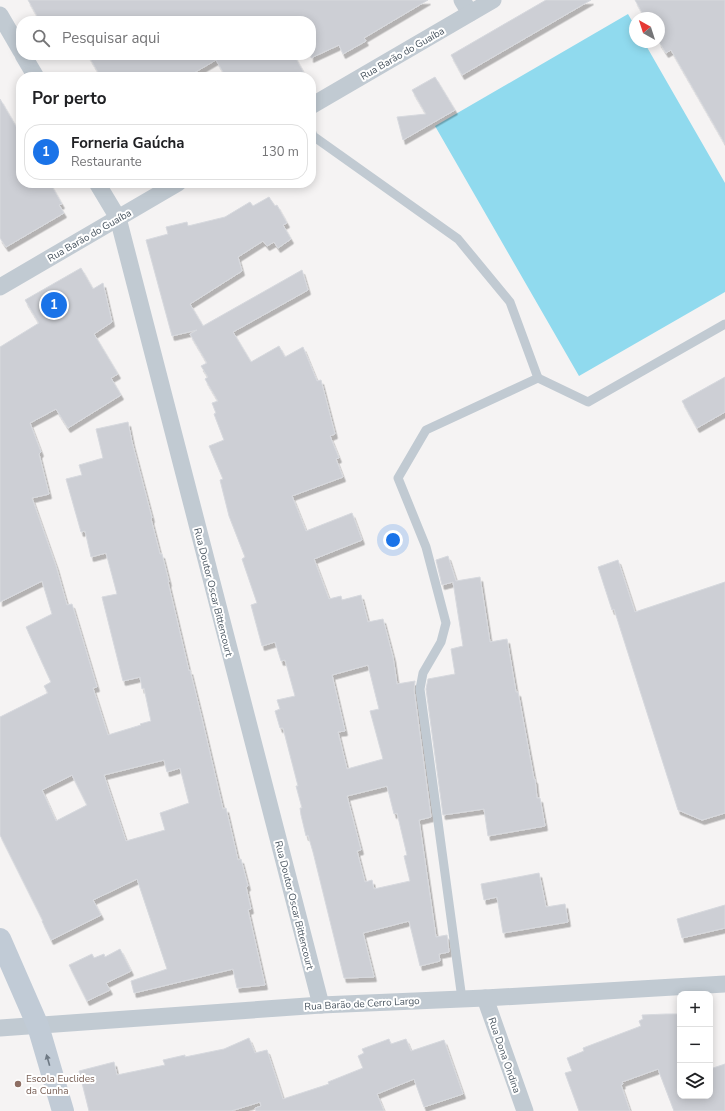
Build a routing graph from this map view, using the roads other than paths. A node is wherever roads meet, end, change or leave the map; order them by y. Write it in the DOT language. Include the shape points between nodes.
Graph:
graph roads {
  1 [pos="493,0"];
  2 [pos="466,7"];
  3 [pos="0,15"];
  4 [pos="16,42"];
  5 [pos="26,60"];
  6 [pos="33,72"];
  7 [pos="316,103"];
  8 [pos="316,138"];
  9 [pos="100,188"];
  10 [pos="169,188"];
  11 [pos="118,218"];
  12 [pos="0,286"];
  13 [pos="725,324"];
  14 [pos="538,378"];
  15 [pos="0,939"];
  16 [pos="725,984"];
  17 [pos="485,998"];
  18 [pos="462,999"];
  19 [pos="321,1005"];
  20 [pos="38,1026"];
  21 [pos="0,1028"];
  22 [pos="63,1111"];
  23 [pos="525,1111"];
  1 -- 2 [label="street, Rua Barão do Guaíba"];
  2 -- 7 [label="street, Rua Barão do Guaíba"];
  3 -- 4 [label="street"];
  5 -- 6 [label="street"];
  8 -- 14 [label="lane" via="458,239 510,302"];
  9 -- 11 [label="street, Rua Doutor Oscar Bittencourt"];
  10 -- 11 [label="street, Rua Barão do Guaíba"];
  11 -- 12 [label="street, Rua Barão do Guaíba"];
  11 -- 19 [label="street, Rua Doutor Oscar Bittencourt"];
  13 -- 14 [label="lane" via="588,402"];
  14 -- 18 [label="lane" via="426,430 398,478 426,547 446,623 441,642 423,673 420,689"];
  15 -- 20 [label="street"];
  16 -- 17 [label="street, Rua Barão de Cerro Largo"];
  17 -- 18 [label="street, Rua Barão de Cerro Largo"];
  17 -- 23 [label="street, Rua Dona Ondina"];
  18 -- 19 [label="street, Rua Barão de Cerro Largo"];
  19 -- 20 [label="street, Rua Barão de Cerro Largo"];
  20 -- 21 [label="street, Rua Barão de Cerro Largo"];
  22 -- 20 [label="street, one-way"];
}
